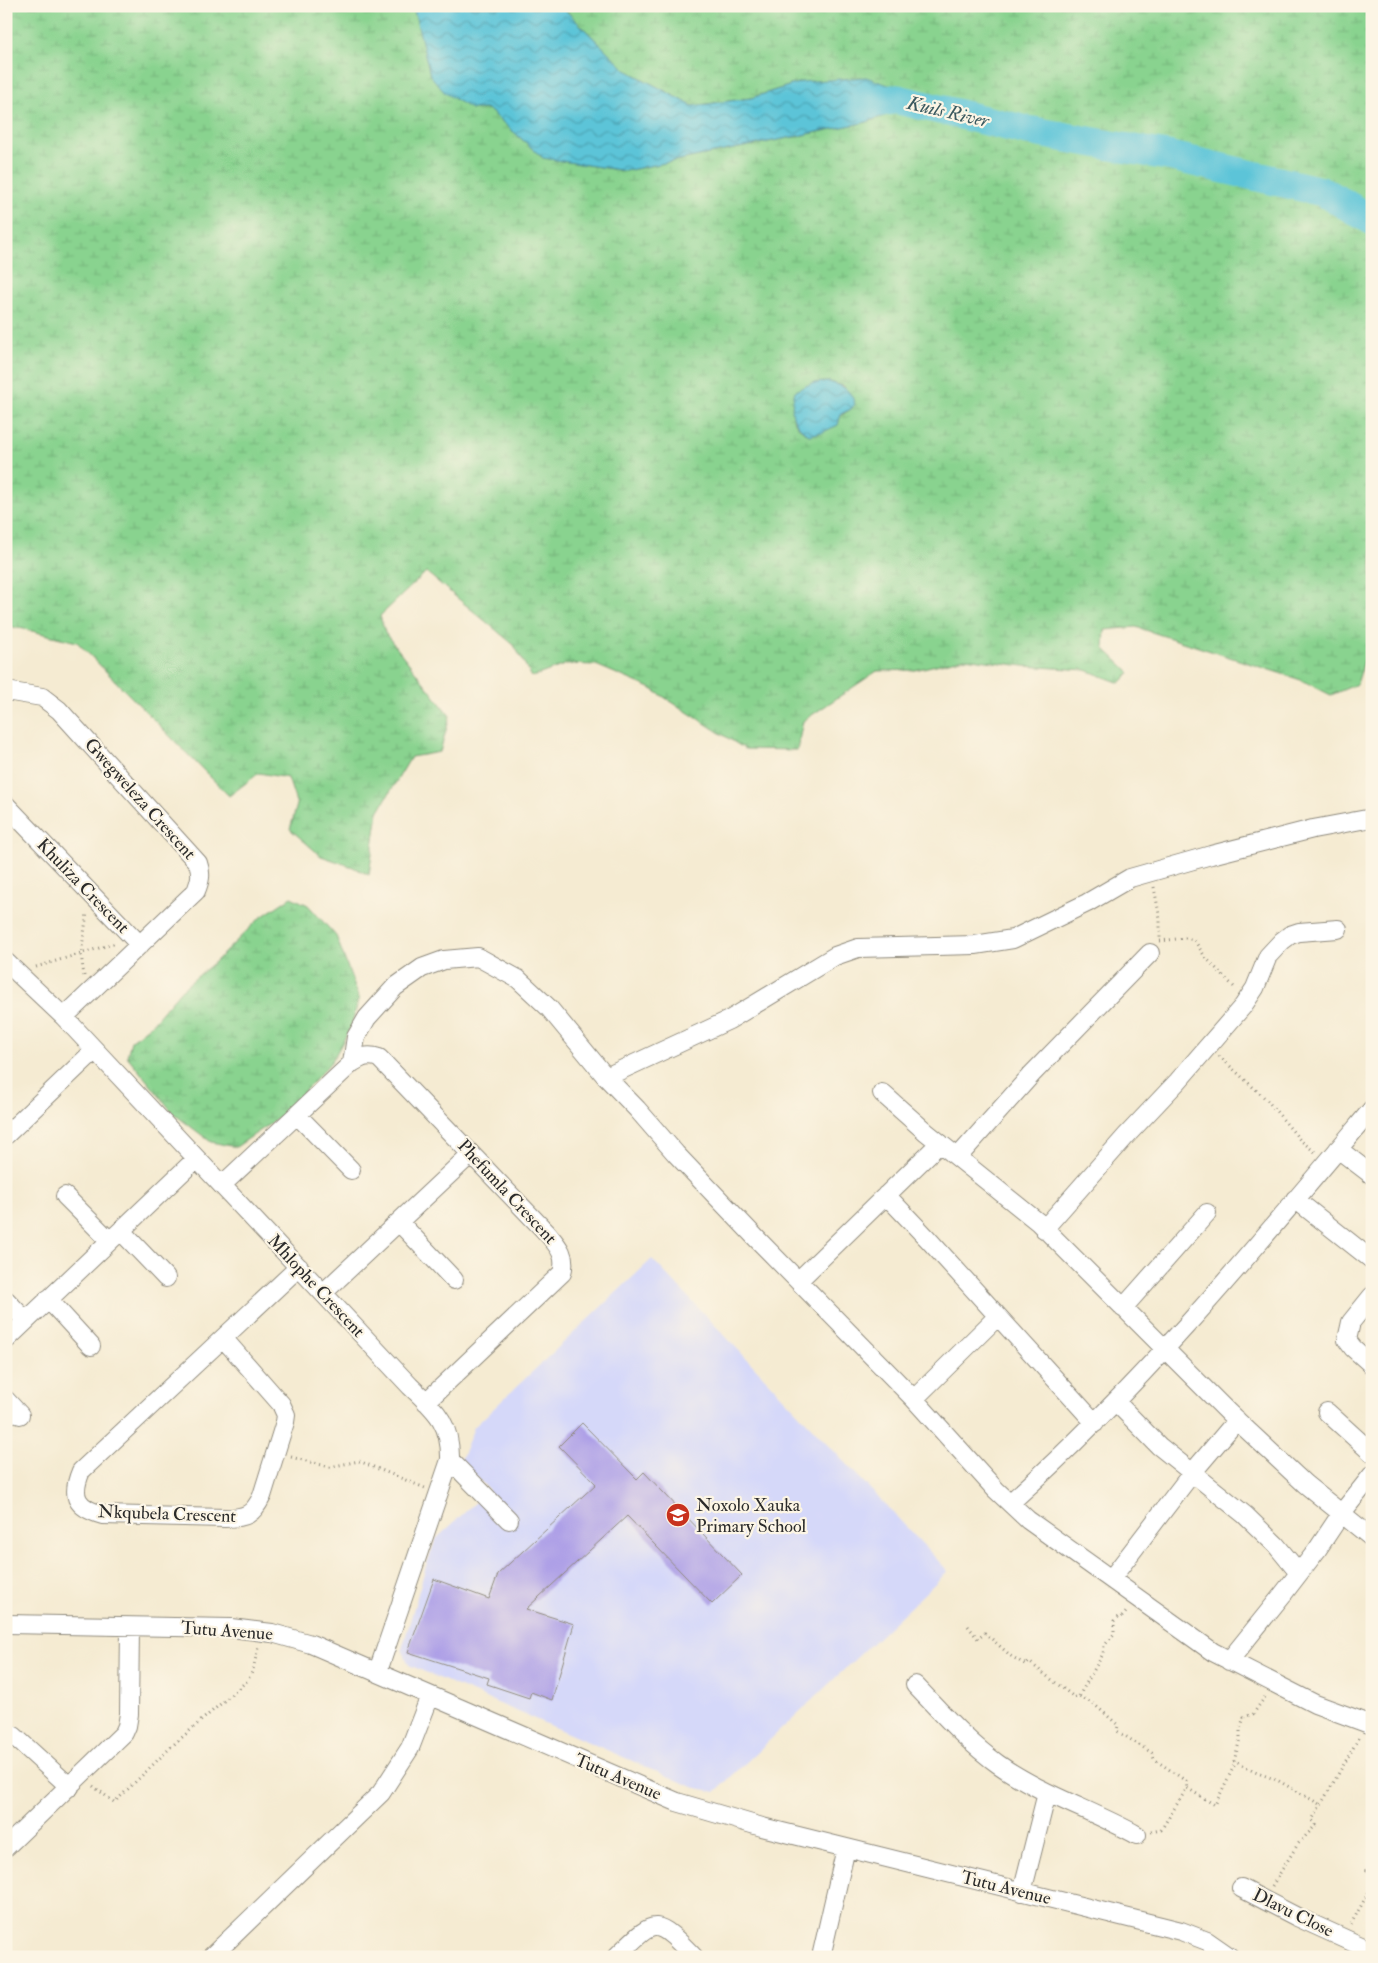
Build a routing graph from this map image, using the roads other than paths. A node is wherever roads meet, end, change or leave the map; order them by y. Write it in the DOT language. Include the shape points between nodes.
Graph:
graph roads {
  1 [pos="6,691"];
  2 [pos="6,805"];
  3 [pos="1372,818"];
  4 [pos="1338,929"];
  5 [pos="137,942"];
  6 [pos="1155,947"];
  7 [pos="12,967"];
  8 [pos="64,1017"];
  9 [pos="95,1050"];
  10 [pos="352,1063"];
  11 [pos="606,1077"];
  12 [pos="882,1094"];
  13 [pos="1372,1109"];
  14 [pos="297,1115"];
  15 [pos="7,1133"];
  16 [pos="940,1143"];
  17 [pos="471,1154"];
  18 [pos="1333,1155"];
  19 [pos="958,1157"];
  20 [pos="196,1159"];
  21 [pos="351,1170"];
  22 [pos="1372,1175"];
  23 [pos="222,1185"];
  24 [pos="886,1195"];
  25 [pos="65,1196"];
  26 [pos="1295,1199"];
  27 [pos="1207,1214"];
  28 [pos="399,1222"];
  29 [pos="1044,1229"];
  30 [pos="115,1236"];
  31 [pos="1372,1260"];
  32 [pos="299,1267"];
  33 [pos="166,1278"];
  34 [pos="454,1280"];
  35 [pos="798,1281"];
  36 [pos="323,1293"];
  37 [pos="1372,1296"];
  38 [pos="48,1299"];
  39 [pos="6,1300"];
  40 [pos="1123,1308"];
  41 [pos="998,1317"];
  42 [pos="26,1321"];
  43 [pos="223,1338"];
  44 [pos="6,1340"];
  45 [pos="91,1346"];
  46 [pos="1165,1351"];
  47 [pos="1372,1365"];
  48 [pos="914,1399"];
  49 [pos="6,1400"];
  50 [pos="426,1402"];
  51 [pos="1116,1402"];
  52 [pos="1327,1412"];
  53 [pos="20,1415"];
  54 [pos="1237,1420"];
  55 [pos="1095,1423"];
  56 [pos="1372,1453"];
  57 [pos="450,1460"];
  58 [pos="1192,1472"];
  59 [pos="1372,1475"];
  60 [pos="1010,1504"];
  61 [pos="1341,1514"];
  62 [pos="509,1520"];
  63 [pos="1372,1538"];
  64 [pos="1299,1573"];
  65 [pos="1111,1579"];
  66 [pos="6,1624"];
  67 [pos="130,1627"];
  68 [pos="1229,1661"];
  69 [pos="378,1671"];
  70 [pos="915,1686"];
  71 [pos="430,1696"];
  72 [pos="1370,1724"];
  73 [pos="6,1733"];
  74 [pos="76,1781"];
  75 [pos="1047,1793"];
  76 [pos="1137,1835"];
  77 [pos="6,1847"];
  78 [pos="846,1848"];
  79 [pos="1241,1888"];
  80 [pos="1022,1892"];
  81 [pos="1372,1951"];
  82 [pos="211,1957"];
  83 [pos="616,1957"];
  84 [pos="694,1957"];
  85 [pos="821,1957"];
  86 [pos="1230,1957"];
  1 -- 5 [label="street, Gwegweleza Crescent" via="42,697 59,710 198,863 201,881 196,891"];
  2 -- 5 [label="street, Khuliza Crescent"];
  3 -- 11 [label="street" via="1313,829 1130,878 1013,939 975,945 858,948 835,956 729,1020"];
  4 -- 29 [label="street" via="1290,935 1268,956 1247,1000"];
  5 -- 8 [label="street, Gwegweleza Crescent"];
  6 -- 19 [label="street" via="1032,1074"];
  7 -- 8 [label="street, Mhlophe Crescent"];
  8 -- 9 [label="street, Mhlophe Crescent"];
  9 -- 15 [label="street"];
  9 -- 20 [label="street, Mhlophe Crescent"];
  10 -- 11 [label="street" via="356,1037 367,1018 395,987 422,968 444,960 478,957 518,979 543,1002"];
  10 -- 14 [label="street, Phefumla Crescent"];
  10 -- 17 [label="street, Phefumla Crescent" via="364,1056 379,1058"];
  11 -- 35 [label="street"];
  12 -- 16 [label="street"];
  13 -- 18 [label="street"];
  14 -- 21 [label="street"];
  14 -- 23 [label="street, Phefumla Crescent"];
  16 -- 19 [label="street"];
  16 -- 24 [label="street"];
  17 -- 28 [label="street"];
  17 -- 50 [label="street, Phefumla Crescent" via="561,1250 564,1267 558,1278"];
  18 -- 22 [label="street"];
  18 -- 26 [label="street"];
  19 -- 29 [label="street"];
  20 -- 23 [label="street, Mhlophe Crescent"];
  20 -- 30 [label="street"];
  23 -- 32 [label="street, Mhlophe Crescent"];
  24 -- 35 [label="street"];
  24 -- 41 [label="street"];
  25 -- 30 [label="street"];
  26 -- 31 [label="street"];
  26 -- 46 [label="street"];
  27 -- 40 [label="street"];
  28 -- 34 [label="street"];
  28 -- 36 [label="street"];
  29 -- 40 [label="street"];
  30 -- 33 [label="street"];
  30 -- 38 [label="street"];
  32 -- 36 [label="street, Mhlophe Crescent"];
  32 -- 43 [label="street, Nkqubela Crescent"];
  35 -- 48 [label="street"];
  36 -- 50 [label="street, Mhlophe Crescent"];
  37 -- 47 [label="street" via="1351,1322 1347,1340"];
  38 -- 42 [label="street"];
  38 -- 45 [label="street"];
  39 -- 42 [label="street"];
  40 -- 46 [label="street"];
  41 -- 48 [label="street"];
  41 -- 55 [label="street"];
  42 -- 44 [label="street"];
  43 -- 43 [label="street, Nkqubela Crescent" via="81,1471 75,1490 85,1509 103,1515 240,1518 258,1506 285,1422 284,1409"];
  46 -- 51 [label="street"];
  46 -- 54 [label="street"];
  48 -- 60 [label="street"];
  49 -- 53 [label="street"];
  50 -- 57 [label="street, Mhlophe Crescent" via="446,1428"];
  51 -- 55 [label="street"];
  51 -- 58 [label="street" via="1159,1446"];
  52 -- 56 [label="street"];
  54 -- 58 [label="street"];
  54 -- 61 [label="street"];
  55 -- 60 [label="street"];
  57 -- 62 [label="street"];
  57 -- 69 [label="street, Mhlophe Crescent"];
  58 -- 64 [label="street" via="1245,1515"];
  58 -- 65 [label="street"];
  59 -- 61 [label="street"];
  60 -- 65 [label="street"];
  61 -- 63 [label="street"];
  61 -- 64 [label="street"];
  64 -- 68 [label="street"];
  65 -- 68 [label="street"];
  66 -- 67 [label="street, Tutu Avenue"];
  67 -- 69 [label="street, Tutu Avenue" via="231,1628 272,1633 311,1644"];
  67 -- 74 [label="street" via="128,1726"];
  68 -- 72 [label="street" via="1315,1704"];
  69 -- 71 [label="street, Tutu Avenue"];
  70 -- 75 [label="street" via="976,1748"];
  71 -- 78 [label="street, Tutu Avenue" via="677,1802"];
  71 -- 82 [label="street" via="410,1748 381,1793"];
  73 -- 74 [label="street"];
  74 -- 77 [label="street"];
  75 -- 76 [label="street"];
  75 -- 80 [label="street"];
  78 -- 80 [label="street, Tutu Avenue"];
  78 -- 85 [label="street"];
  79 -- 81 [label="street, Dlavu Close"];
  80 -- 86 [label="street, Tutu Avenue" via="1193,1934"];
  83 -- 84 [label="street" via="644,1930 658,1927 669,1931"];
}
